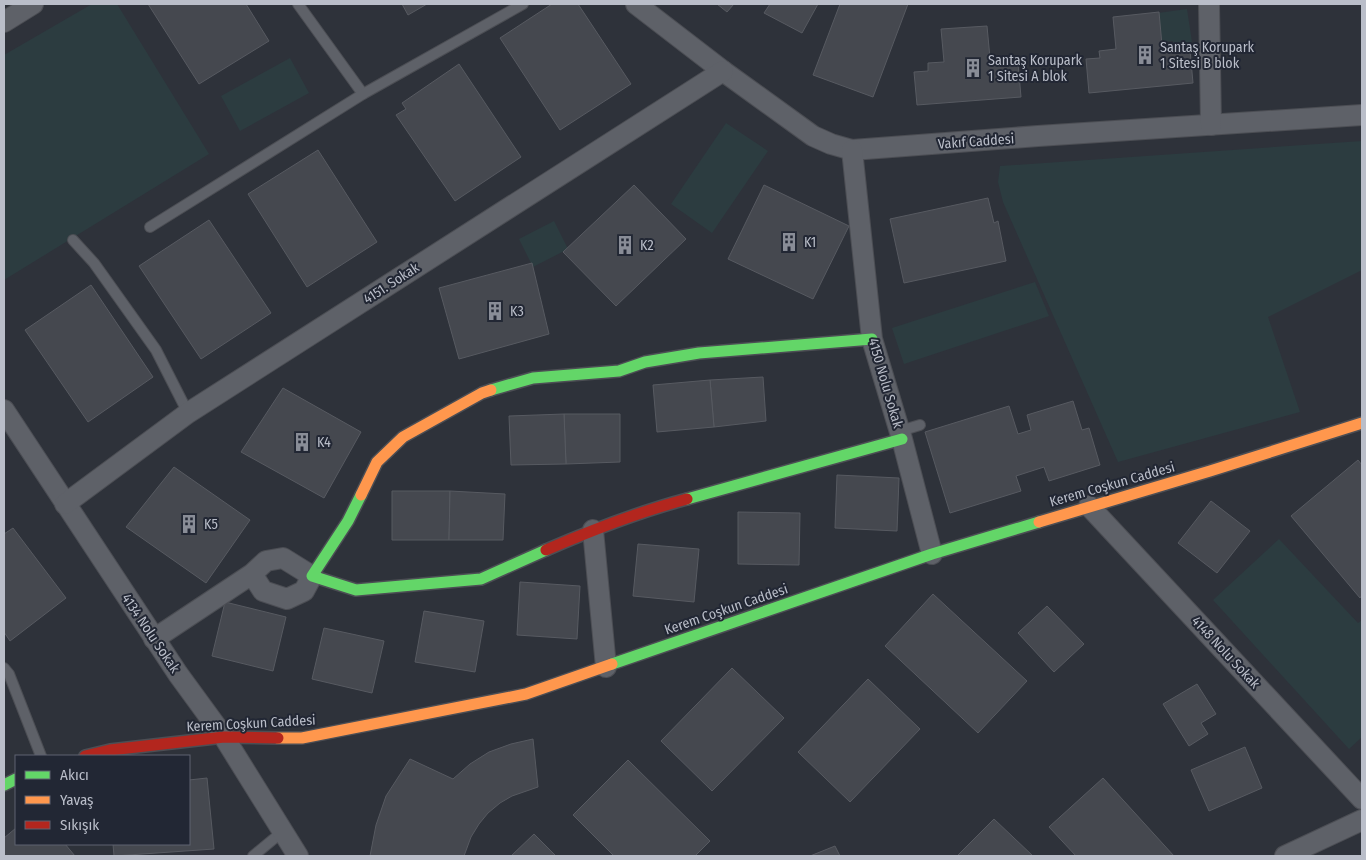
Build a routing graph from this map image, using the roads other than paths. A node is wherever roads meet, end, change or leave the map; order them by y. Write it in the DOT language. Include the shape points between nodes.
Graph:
graph roads {
  1 [pos="33,4"];
  2 [pos="298,4"];
  3 [pos="523,4"];
  4 [pos="636,4"];
  5 [pos="1209,4"];
  6 [pos="4,22"];
  7 [pos="723,71"];
  8 [pos="363,94"];
  9 [pos="1362,115"];
  10 [pos="1211,125"];
  11 [pos="852,150"];
  12 [pos="150,227"];
  13 [pos="73,240"];
  14 [pos="872,340"];
  15 [pos="4,410"];
  16 [pos="188,413"];
  17 [pos="1362,423"];
  18 [pos="920,425"];
  19 [pos="901,435"];
  20 [pos="65,504"];
  21 [pos="1089,506"];
  22 [pos="593,530"];
  23 [pos="932,554"];
  24 [pos="252,574"];
  25 [pos="312,576"];
  26 [pos="154,639"];
  27 [pos="606,667"];
  28 [pos="4,668"];
  29 [pos="224,737"];
  30 [pos="41,755"];
  31 [pos="90,755"];
  32 [pos="1362,799"];
  33 [pos="1362,820"];
  34 [pos="282,832"];
  35 [pos="252,856"];
  36 [pos="298,856"];
  37 [pos="1285,856"];
  1 -- 6 [label="street"];
  2 -- 8 [label="lane"];
  3 -- 8 [label="lane"];
  4 -- 7 [label="street, Vakıf Caddesi"];
  5 -- 10 [label="street"];
  7 -- 11 [label="street, Vakıf Caddesi" via="813,136"];
  7 -- 16 [label="street, 4151. Sokak"];
  8 -- 12 [label="lane"];
  9 -- 10 [label="street, Vakıf Caddesi"];
  10 -- 11 [label="street, Vakıf Caddesi"];
  11 -- 14 [label="street, 4150 Nolu Sokak"];
  13 -- 16 [label="lane" via="156,350"];
  14 -- 19 [label="street, 4150 Nolu Sokak"];
  14 -- 25 [label="street" via="699,353 645,362 619,371 533,378 482,393 403,437 377,462 348,521"];
  15 -- 20 [label="street, 4134 Nolu Sokak"];
  16 -- 20 [label="street, 4151. Sokak"];
  17 -- 21 [label="street, Kerem Coşkun Caddesi"];
  18 -- 19 [label="lane"];
  19 -- 22 [label="street" via="647,510"];
  19 -- 23 [label="street, 4150 Nolu Sokak"];
  20 -- 26 [label="street, 4134 Nolu Sokak"];
  21 -- 23 [label="street, Kerem Coşkun Caddesi"];
  21 -- 32 [label="street, 4148 Nolu Sokak"];
  22 -- 25 [label="street" via="481,579 356,590"];
  22 -- 27 [label="street"];
  23 -- 27 [label="street, Kerem Coşkun Caddesi"];
  24 -- 25 [label="street" via="266,561 283,558"];
  24 -- 25 [label="street" via="262,591 287,599 304,591"];
  24 -- 26 [label="street"];
  26 -- 29 [label="street, 4134 Nolu Sokak"];
  27 -- 29 [label="street, Kerem Coşkun Caddesi" via="526,694 302,738"];
  28 -- 30 [label="lane"];
  29 -- 31 [label="street, Kerem Coşkun Caddesi"];
  29 -- 34 [label="street, 4134 Nolu Sokak"];
  33 -- 37 [label="street"];
  34 -- 35 [label="lane"];
  34 -- 36 [label="street, 4134 Nolu Sokak"];
}
